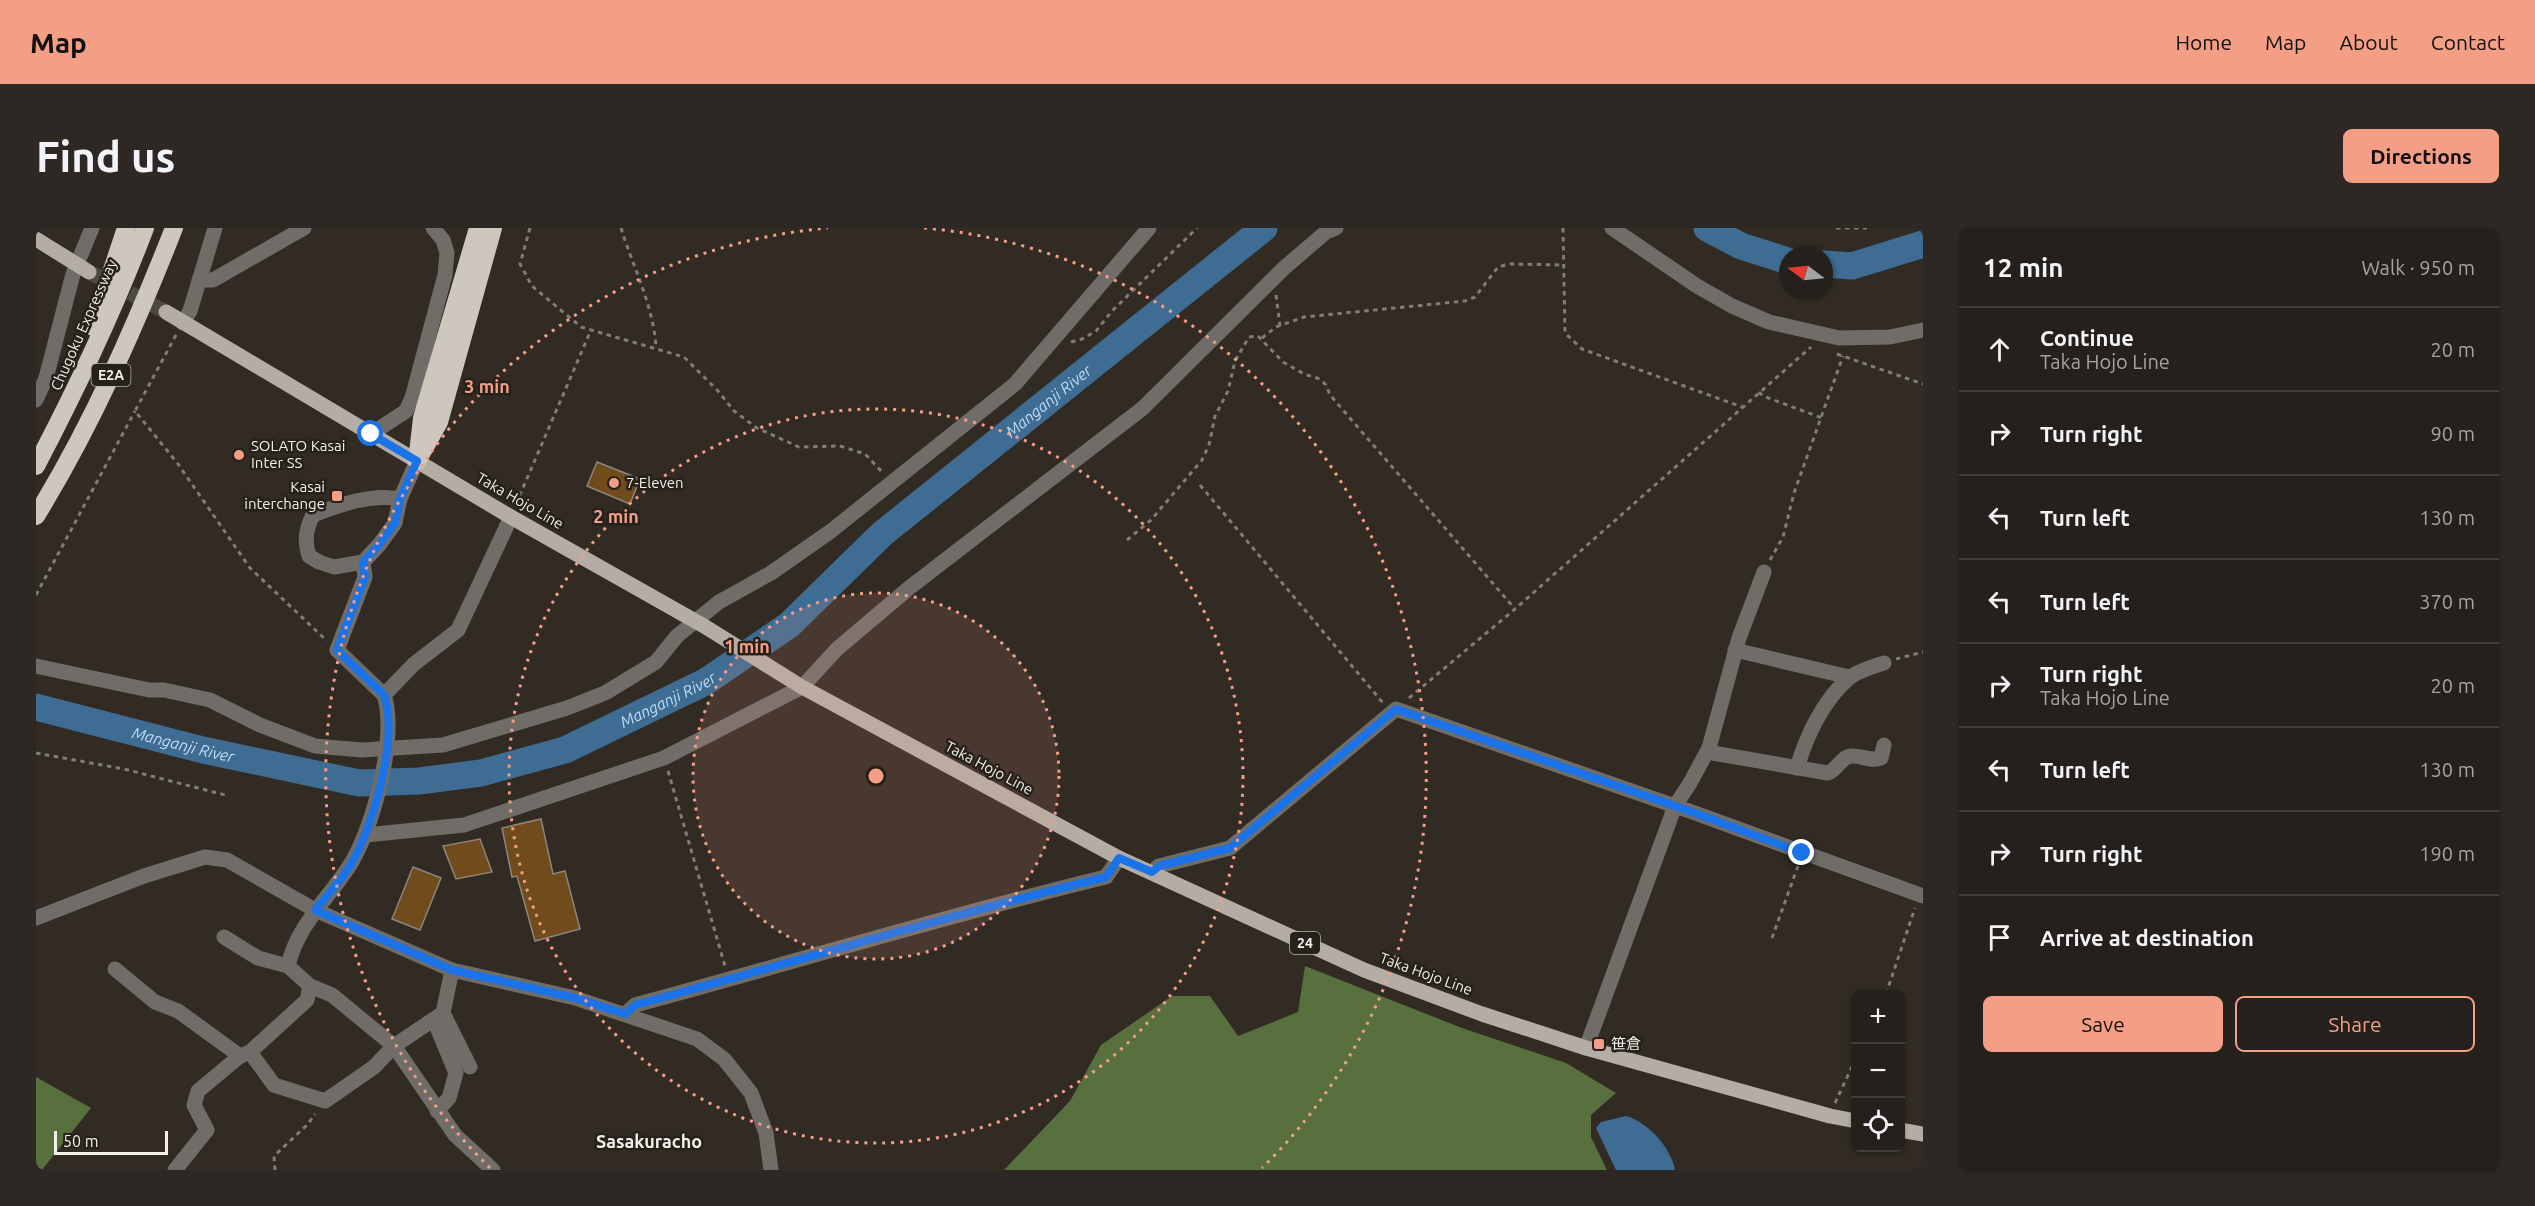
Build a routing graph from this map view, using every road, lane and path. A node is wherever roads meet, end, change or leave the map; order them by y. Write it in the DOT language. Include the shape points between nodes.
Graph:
graph roads {
  1 [pos="92,228"];
  2 [pos="126,228"];
  3 [pos="145,228"];
  4 [pos="174,228"];
  5 [pos="215,228"];
  6 [pos="304,228"];
  7 [pos="433,228"];
  8 [pos="478,228"];
  9 [pos="493,228"];
  10 [pos="530,228"];
  11 [pos="621,228"];
  12 [pos="1149,228"];
  13 [pos="1197,228"];
  14 [pos="1336,228"];
  15 [pos="1563,228"];
  16 [pos="1612,228"];
  17 [pos="1836,228"];
  18 [pos="1867,228"];
  19 [pos="36,239"];
  20 [pos="1564,266"];
  21 [pos="83,268"];
  22 [pos="199,280"];
  23 [pos="1272,280"];
  24 [pos="166,312"];
  25 [pos="183,322"];
  26 [pos="1280,326"];
  27 [pos="591,330"];
  28 [pos="1923,330"];
  29 [pos="1818,334"];
  30 [pos="1056,338"];
  31 [pos="1262,338"];
  32 [pos="656,348"];
  33 [pos="1833,352"];
  34 [pos="1843,356"];
  35 [pos="1923,384"];
  36 [pos="1759,392"];
  37 [pos="36,400"];
  38 [pos="1742,407"];
  39 [pos="135,411"];
  40 [pos="1822,418"];
  41 [pos="371,434"];
  42 [pos="417,461"];
  43 [pos="36,465"];
  44 [pos="891,482"];
  45 [pos="1200,485"];
  46 [pos="400,499"];
  47 [pos="36,516"];
  48 [pos="511,517"];
  49 [pos="1127,540"];
  50 [pos="363,562"];
  51 [pos="1764,572"];
  52 [pos="36,595"];
  53 [pos="1515,609"];
  54 [pos="699,623"];
  55 [pos="337,650"];
  56 [pos="1735,650"];
  57 [pos="1923,652"];
  58 [pos="1884,663"];
  59 [pos="36,666"];
  60 [pos="1849,677"];
  61 [pos="796,682"];
  62 [pos="384,695"];
  63 [pos="1394,711"];
  64 [pos="1884,746"];
  65 [pos="1707,752"];
  66 [pos="36,753"];
  67 [pos="387,754"];
  68 [pos="664,758"];
  69 [pos="1797,768"];
  70 [pos="229,796"];
  71 [pos="1675,806"];
  72 [pos="368,828"];
  73 [pos="1802,853"];
  74 [pos="1119,858"];
  75 [pos="1152,872"];
  76 [pos="1921,895"];
  77 [pos="315,910"];
  78 [pos="36,918"];
  79 [pos="224,937"];
  80 [pos="1772,938"];
  81 [pos="288,966"];
  82 [pos="115,969"];
  83 [pos="452,970"];
  84 [pos="729,980"];
  85 [pos="310,986"];
  86 [pos="1887,990"];
  87 [pos="625,1014"];
  88 [pos="438,1016"];
  89 [pos="394,1046"];
  90 [pos="1586,1048"];
  91 [pos="245,1054"];
  92 [pos="470,1067"];
  93 [pos="1851,1069"];
  94 [pos="325,1101"];
  95 [pos="437,1111"];
  96 [pos="1830,1116"];
  97 [pos="1851,1120"];
  98 [pos="1905,1131"];
  99 [pos="1923,1134"];
  100 [pos="175,1170"];
  101 [pos="275,1170"];
  102 [pos="493,1170"];
  103 [pos="771,1170"];
  1 -- 21 [label="street"];
  2 -- 43 [label="highway" via="78,366"];
  3 -- 43 [label="highway, Chugoku Expressway / E2A" via="80,382"];
  4 -- 47 [label="highway, E2A" via="103,392"];
  5 -- 22 [label="street"];
  6 -- 22 [label="street" via="213,280"];
  7 -- 41 [label="street" via="447,253 445,275 412,398 406,411"];
  8 -- 42 [label="highway" via="422,418"];
  9 -- 42 [label="highway" via="439,422"];
  10 -- 27 [label="path" via="520,264 532,286 581,327"];
  11 -- 32 [label="path" via="656,335"];
  12 -- 30 [label="street"];
  13 -- 30 [label="path" via="1096,331 1064,343"];
  14 -- 23 [label="street" via="1326,232"];
  15 -- 20 [label="path"];
  16 -- 29 [label="street" via="1732,306 1769,322"];
  17 -- 18 [label="path"];
  19 -- 21 [label="main road"];
  20 -- 26 [label="path" via="1498,267 1475,297 1465,301 1304,317"];
  20 -- 38 [label="path" via="1565,333 1582,349"];
  21 -- 37 [label="street"];
  22 -- 25 [label="street"];
  23 -- 26 [label="path"];
  23 -- 61 [label="street" via="1143,408 909,588"];
  24 -- 25 [label="main road, Taka Hojo Line / 24"];
  25 -- 39 [label="path"];
  25 -- 41 [label="main road, Taka Hojo Line / 24"];
  26 -- 31 [label="path"];
  27 -- 32 [label="path"];
  27 -- 48 [label="path"];
  28 -- 29 [label="street" via="1890,337 1839,338"];
  29 -- 36 [label="path" via="1812,345"];
  30 -- 44 [label="street" via="1016,384"];
  31 -- 49 [label="path" via="1249,337 1235,361 1202,460 1151,520"];
  31 -- 53 [label="path" via="1283,362 1326,385 1376,450"];
  32 -- 44 [label="path" via="684,357 734,411 758,428 799,447 840,446 865,454"];
  33 -- 34 [label="path"];
  34 -- 35 [label="path"];
  34 -- 40 [label="path"];
  36 -- 38 [label="path"];
  36 -- 40 [label="path"];
  38 -- 53 [label="path"];
  39 -- 52 [label="path"];
  39 -- 55 [label="path" via="178,464 250,568"];
  40 -- 51 [label="path" via="1783,537"];
  41 -- 42 [label="main road, Taka Hojo Line / 24"];
  42 -- 46 [label="street"];
  42 -- 48 [label="main road, Taka Hojo Line / 24"];
  44 -- 54 [label="street" via="771,573 719,602"];
  45 -- 63 [label="path"];
  46 -- 50 [label="street" via="395,523"];
  46 -- 50 [label="street" via="386,496 313,515 305,539 309,556 334,567"];
  48 -- 54 [label="main road, Taka Hojo Line / 24"];
  48 -- 62 [label="street" via="458,630 414,664"];
  50 -- 55 [label="street" via="365,577"];
  51 -- 56 [label="street"];
  53 -- 63 [label="path"];
  54 -- 61 [label="main road, Taka Hojo Line / 24"];
  54 -- 67 [label="street" via="677,636 656,662 606,693 443,745"];
  55 -- 62 [label="street"];
  56 -- 60 [label="street"];
  56 -- 65 [label="street"];
  57 -- 58 [label="path"];
  58 -- 60 [label="street"];
  59 -- 67 [label="street" via="192,695 315,746"];
  60 -- 69 [label="street" via="1820,714"];
  61 -- 68 [label="street"];
  61 -- 74 [label="main road, Taka Hojo Line / 24"];
  62 -- 67 [label="street" via="388,706"];
  63 -- 71 [label="street"];
  63 -- 75 [label="street" via="1230,848 1159,866"];
  64 -- 69 [label="street" via="1881,758 1852,756 1832,772"];
  65 -- 69 [label="street"];
  65 -- 71 [label="street"];
  66 -- 70 [label="path" via="124,769"];
  67 -- 72 [label="street"];
  68 -- 72 [label="street" via="464,825"];
  68 -- 84 [label="path"];
  71 -- 73 [label="street"];
  71 -- 90 [label="street"];
  72 -- 77 [label="street" via="349,867"];
  73 -- 76 [label="street"];
  73 -- 80 [label="path"];
  74 -- 75 [label="main road, Taka Hojo Line / 24"];
  74 -- 84 [label="street" via="1106,877 984,906"];
  75 -- 90 [label="main road, Taka Hojo Line / 24" via="1364,970"];
  76 -- 86 [label="path"];
  77 -- 78 [label="street" via="227,860 205,857"];
  77 -- 81 [label="street"];
  77 -- 83 [label="street"];
  79 -- 81 [label="street" via="258,958"];
  81 -- 85 [label="street"];
  82 -- 91 [label="street" via="155,1002 178,1011"];
  83 -- 87 [label="street" via="575,998"];
  83 -- 88 [label="street"];
  84 -- 87 [label="street" via="635,1005"];
  85 -- 89 [label="street" via="332,995"];
  85 -- 91 [label="street" via="307,1000"];
  87 -- 103 [label="street" via="697,1039 724,1059 751,1093 766,1133"];
  88 -- 89 [label="street"];
  88 -- 92 [label="street"];
  88 -- 95 [label="street" via="456,1072 449,1098"];
  89 -- 94 [label="street" via="374,1067"];
  89 -- 95 [label="street"];
  90 -- 96 [label="main road, Taka Hojo Line / 24"];
  91 -- 94 [label="street" via="274,1085"];
  91 -- 100 [label="street" via="198,1092 194,1105 207,1130"];
  93 -- 96 [label="path"];
  94 -- 101 [label="path" via="308,1124 274,1156"];
  95 -- 102 [label="street" via="455,1135"];
  96 -- 97 [label="main road, Taka Hojo Line / 24"];
  98 -- 99 [label="main road"];
}
